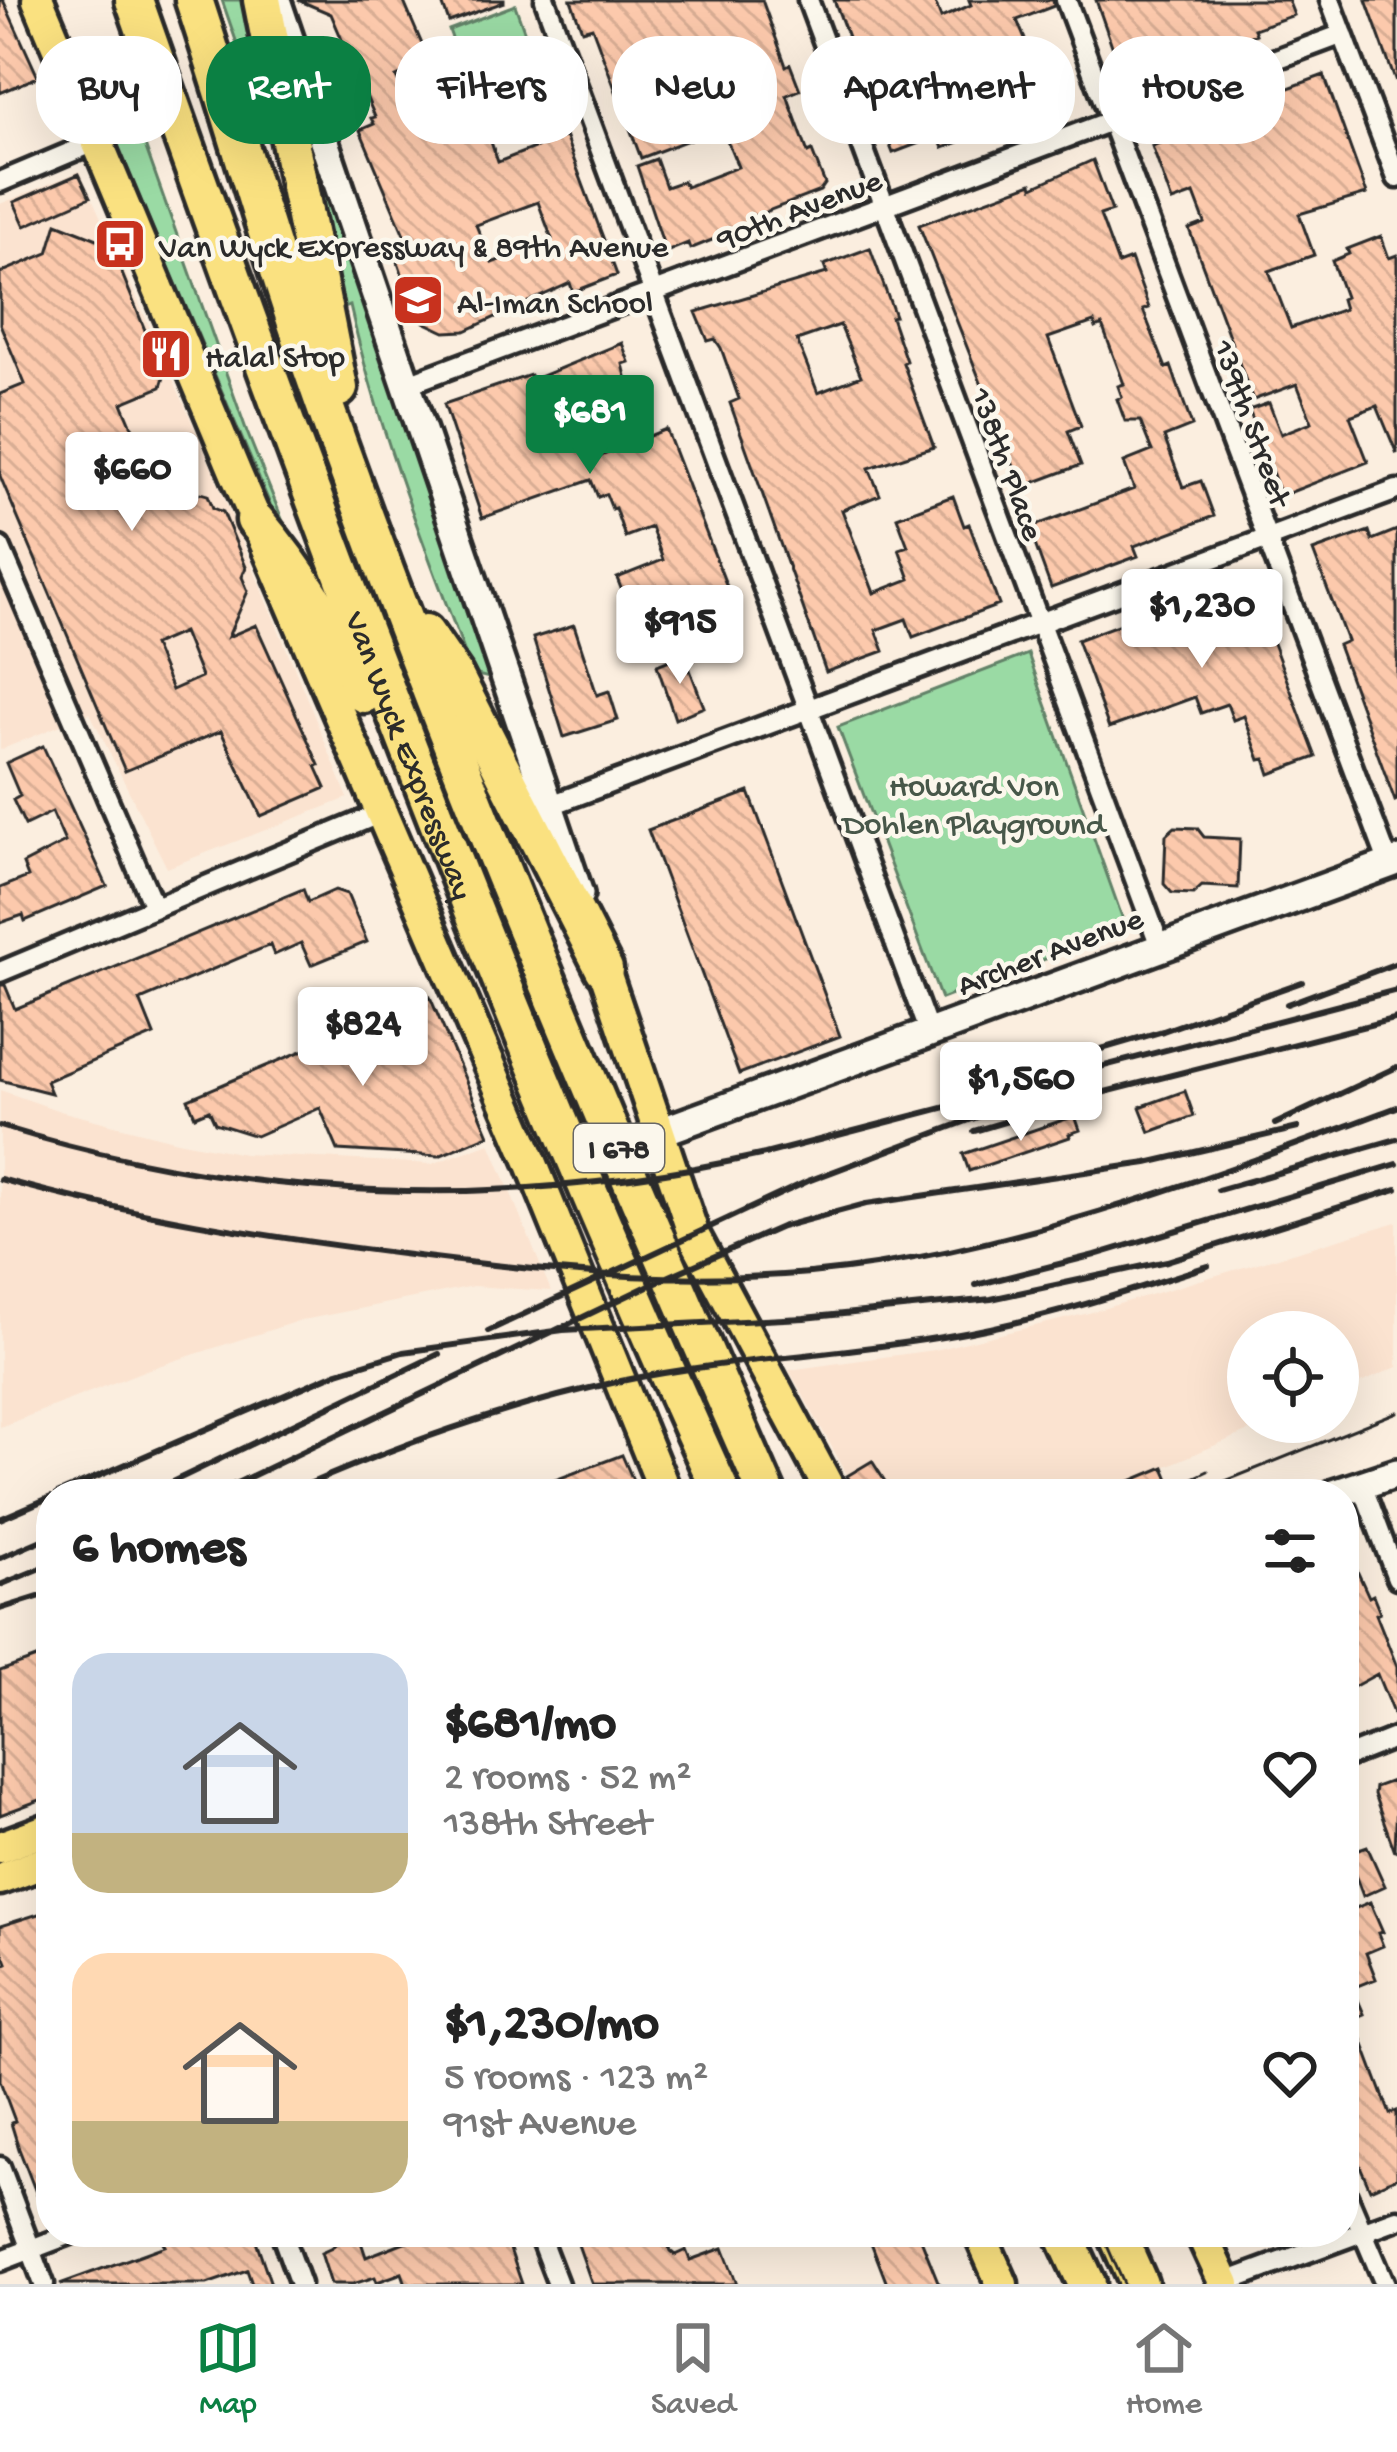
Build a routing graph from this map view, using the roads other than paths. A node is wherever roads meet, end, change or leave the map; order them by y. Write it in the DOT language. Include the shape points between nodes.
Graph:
graph roads {
  1 [pos="38,0"];
  2 [pos="134,0"];
  3 [pos="194,0"];
  4 [pos="262,0"];
  5 [pos="276,0"];
  6 [pos="545,0"];
  7 [pos="808,0"];
  8 [pos="1066,0"];
  9 [pos="1330,0"];
  10 [pos="1343,34"];
  11 [pos="52,36"];
  12 [pos="1285,56"];
  13 [pos="1099,88"];
  14 [pos="1099,127"];
  15 [pos="90,144"];
  16 [pos="96,144"];
  17 [pos="1120,144"];
  18 [pos="1397,178"];
  19 [pos="0,182"];
  20 [pos="883,208"];
  21 [pos="652,294"];
  22 [pos="409,384"];
  23 [pos="1397,490"];
  24 [pos="363,509"];
  25 [pos="255,520"];
  26 [pos="1266,538"];
  27 [pos="0,547"];
  28 [pos="390,581"];
  29 [pos="1037,623"];
  30 [pos="808,709"];
  31 [pos="429,800"];
  32 [pos="550,805"];
  33 [pos="381,813"];
  34 [pos="1393,863"];
  35 [pos="154,907"];
  36 [pos="1160,946"];
  37 [pos="604,969"];
  38 [pos="0,972"];
  39 [pos="929,1033"];
  40 [pos="660,1132"];
  41 [pos="1397,1473"];
  42 [pos="660,1479"];
  43 [pos="716,1479"];
  44 [pos="761,1479"];
  45 [pos="824,1479"];
  46 [pos="1362,1485"];
  47 [pos="1359,1486"];
  48 [pos="1397,1578"];
  49 [pos="1397,1737"];
  50 [pos="1359,1752"];
  51 [pos="36,1834"];
  52 [pos="0,1847"];
  53 [pos="36,1866"];
  54 [pos="0,1879"];
  55 [pos="0,2168"];
  56 [pos="1397,2218"];
  57 [pos="1359,2224"];
  58 [pos="1362,2231"];
  59 [pos="1359,2232"];
  60 [pos="36,2247"];
  61 [pos="286,2247"];
  62 [pos="544,2247"];
  63 [pos="986,2247"];
  64 [pos="1070,2247"];
  65 [pos="1123,2247"];
  66 [pos="1208,2247"];
  67 [pos="1320,2247"];
  68 [pos="31,2249"];
  69 [pos="0,2260"];
  70 [pos="1224,2283"];
  71 [pos="44,2284"];
  72 [pos="300,2284"];
  73 [pos="558,2284"];
  74 [pos="1002,2284"];
  75 [pos="1087,2284"];
  76 [pos="1139,2284"];
  77 [pos="1384,2284"];
  1 -- 11 [label="main road, Van Wyck Expressway"];
  2 -- 31 [label="highway, Van Wyck Expressway / I 678"];
  3 -- 24 [label="highway, Van Wyck Expressway / I 678"];
  4 -- 24 [label="highway"];
  5 -- 22 [label="main road"];
  6 -- 21 [label="street"];
  7 -- 20 [label="street, 138th Place"];
  8 -- 13 [label="street, 139th Street"];
  9 -- 10 [label="street"];
  10 -- 12 [label="street, 90th Avenue"];
  10 -- 18 [label="street"];
  14 -- 20 [label="street, 90th Avenue"];
  15 -- 19 [label="street"];
  16 -- 25 [label="main road, Van Wyck Expressway"];
  17 -- 26 [label="street, 139th Street"];
  20 -- 21 [label="street, 90th Avenue"];
  20 -- 29 [label="street, 138th Place"];
  21 -- 22 [label="street, 90th Avenue"];
  21 -- 30 [label="street"];
  22 -- 32 [label="main road"];
  23 -- 26 [label="street"];
  24 -- 28 [label="highway, Van Wyck Expressway / I 678"];
  25 -- 31 [label="highway" via="326,617 387,746"];
  25 -- 33 [label="main road, Van Wyck Expressway"];
  26 -- 29 [label="street"];
  26 -- 34 [label="street, 139th Street"];
  27 -- 35 [label="street"];
  28 -- 37 [label="highway" via="454,675"];
  28 -- 44 [label="highway, Van Wyck Expressway / I 678"];
  29 -- 30 [label="street"];
  29 -- 36 [label="street, 138th Place"];
  30 -- 32 [label="street"];
  30 -- 39 [label="street"];
  31 -- 43 [label="highway, Van Wyck Expressway / I 678"];
  32 -- 37 [label="main road"];
  33 -- 35 [label="street"];
  33 -- 42 [label="main road, Van Wyck Expressway"];
  34 -- 36 [label="main road, Archer Avenue"];
  35 -- 38 [label="street"];
  36 -- 39 [label="main road, Archer Avenue"];
  37 -- 40 [label="main road"];
  39 -- 40 [label="main road, Archer Avenue"];
  40 -- 45 [label="main road" via="694,1236"];
  41 -- 46 [label="main road"];
  46 -- 47 [label="main road"];
  46 -- 48 [label="street"];
  49 -- 50 [label="street"];
  51 -- 52 [label="main road"];
  53 -- 54 [label="main road"];
  55 -- 68 [label="street"];
  56 -- 58 [label="street"];
  57 -- 58 [label="street"];
  58 -- 59 [label="street"];
  58 -- 77 [label="street"];
  60 -- 68 [label="street"];
  61 -- 72 [label="street"];
  62 -- 73 [label="street"];
  63 -- 74 [label="main road"];
  64 -- 75 [label="highway"];
  65 -- 76 [label="highway"];
  66 -- 70 [label="main road"];
  67 -- 70 [label="street"];
  68 -- 69 [label="street"];
  68 -- 71 [label="street"];
}
